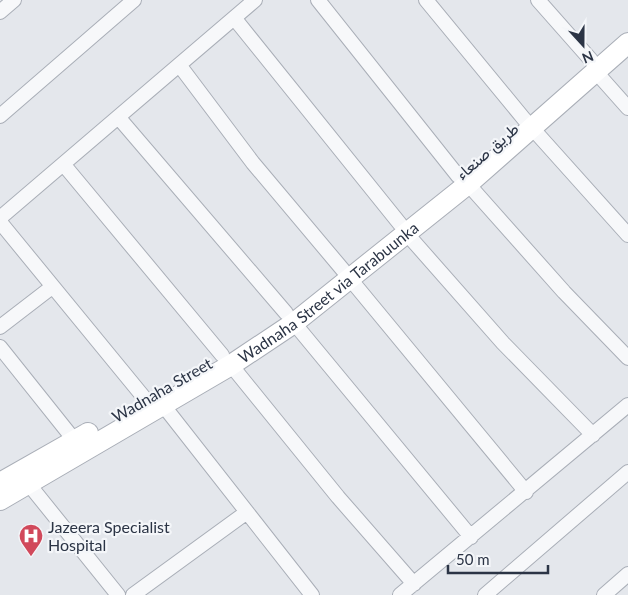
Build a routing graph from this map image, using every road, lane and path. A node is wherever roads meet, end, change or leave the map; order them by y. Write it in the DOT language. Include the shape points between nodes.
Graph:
graph roads {
  1 [pos="14,0"];
  2 [pos="134,0"];
  3 [pos="255,0"];
  4 [pos="318,0"];
  5 [pos="426,0"];
  6 [pos="538,0"];
  7 [pos="0,12"];
  8 [pos="235,18"];
  9 [pos="628,28"];
  10 [pos="628,44"];
  11 [pos="180,66"];
  12 [pos="593,66"];
  13 [pos="628,108"];
  14 [pos="0,116"];
  15 [pos="119,118"];
  16 [pos="528,123"];
  17 [pos="64,165"];
  18 [pos="463,180"];
  19 [pos="0,218"];
  20 [pos="0,222"];
  21 [pos="404,229"];
  22 [pos="628,235"];
  23 [pos="347,275"];
  24 [pos="52,287"];
  25 [pos="290,318"];
  26 [pos="0,327"];
  27 [pos="0,346"];
  28 [pos="628,358"];
  29 [pos="227,360"];
  30 [pos="155,403"];
  31 [pos="628,405"];
  32 [pos="593,436"];
  33 [pos="75,441"];
  34 [pos="628,472"];
  35 [pos="9,483"];
  36 [pos="526,492"];
  37 [pos="248,512"];
  38 [pos="471,537"];
  39 [pos="628,574"];
  40 [pos="414,584"];
  41 [pos="118,595"];
  42 [pos="133,595"];
  43 [pos="312,595"];
  44 [pos="400,595"];
  45 [pos="485,595"];
  46 [pos="604,595"];
  1 -- 7 [label="street"];
  2 -- 14 [label="street"];
  3 -- 8 [label="street"];
  4 -- 18 [label="street"];
  5 -- 16 [label="street"];
  6 -- 12 [label="street"];
  8 -- 11 [label="street"];
  8 -- 21 [label="street"];
  9 -- 12 [label="main road, طريق صنعاء"];
  10 -- 12 [label="main road"];
  11 -- 15 [label="street"];
  11 -- 23 [label="street" via="253,163"];
  12 -- 13 [label="street"];
  12 -- 16 [label="main road, طريق صنعاء"];
  15 -- 17 [label="street"];
  15 -- 25 [label="street"];
  16 -- 18 [label="main road, طريق صنعاء"];
  16 -- 22 [label="street"];
  17 -- 19 [label="street"];
  17 -- 29 [label="street"];
  18 -- 21 [label="main road, طريق صنعاء"];
  18 -- 28 [label="street"];
  20 -- 24 [label="street"];
  21 -- 23 [label="main road, طريق صنعاء"];
  21 -- 32 [label="street" via="503,343"];
  23 -- 25 [label="main road, Wadnaha Street"];
  23 -- 36 [label="street"];
  24 -- 26 [label="street"];
  24 -- 30 [label="street"];
  25 -- 29 [label="main road, Wadnaha Street"];
  25 -- 38 [label="street"];
  27 -- 33 [label="street"];
  29 -- 30 [label="main road, Wadnaha Street"];
  29 -- 40 [label="street" via="338,497"];
  30 -- 33 [label="main road, Wadnaha Street"];
  30 -- 35 [label="main road"];
  30 -- 37 [label="street"];
  31 -- 32 [label="street"];
  32 -- 36 [label="street"];
  33 -- 35 [label="main road, Wadnaha Street"];
  34 -- 45 [label="street"];
  35 -- 41 [label="street"];
  36 -- 38 [label="street"];
  37 -- 42 [label="street"];
  37 -- 43 [label="street"];
  38 -- 40 [label="street"];
  39 -- 46 [label="street"];
  40 -- 44 [label="street"];
}
